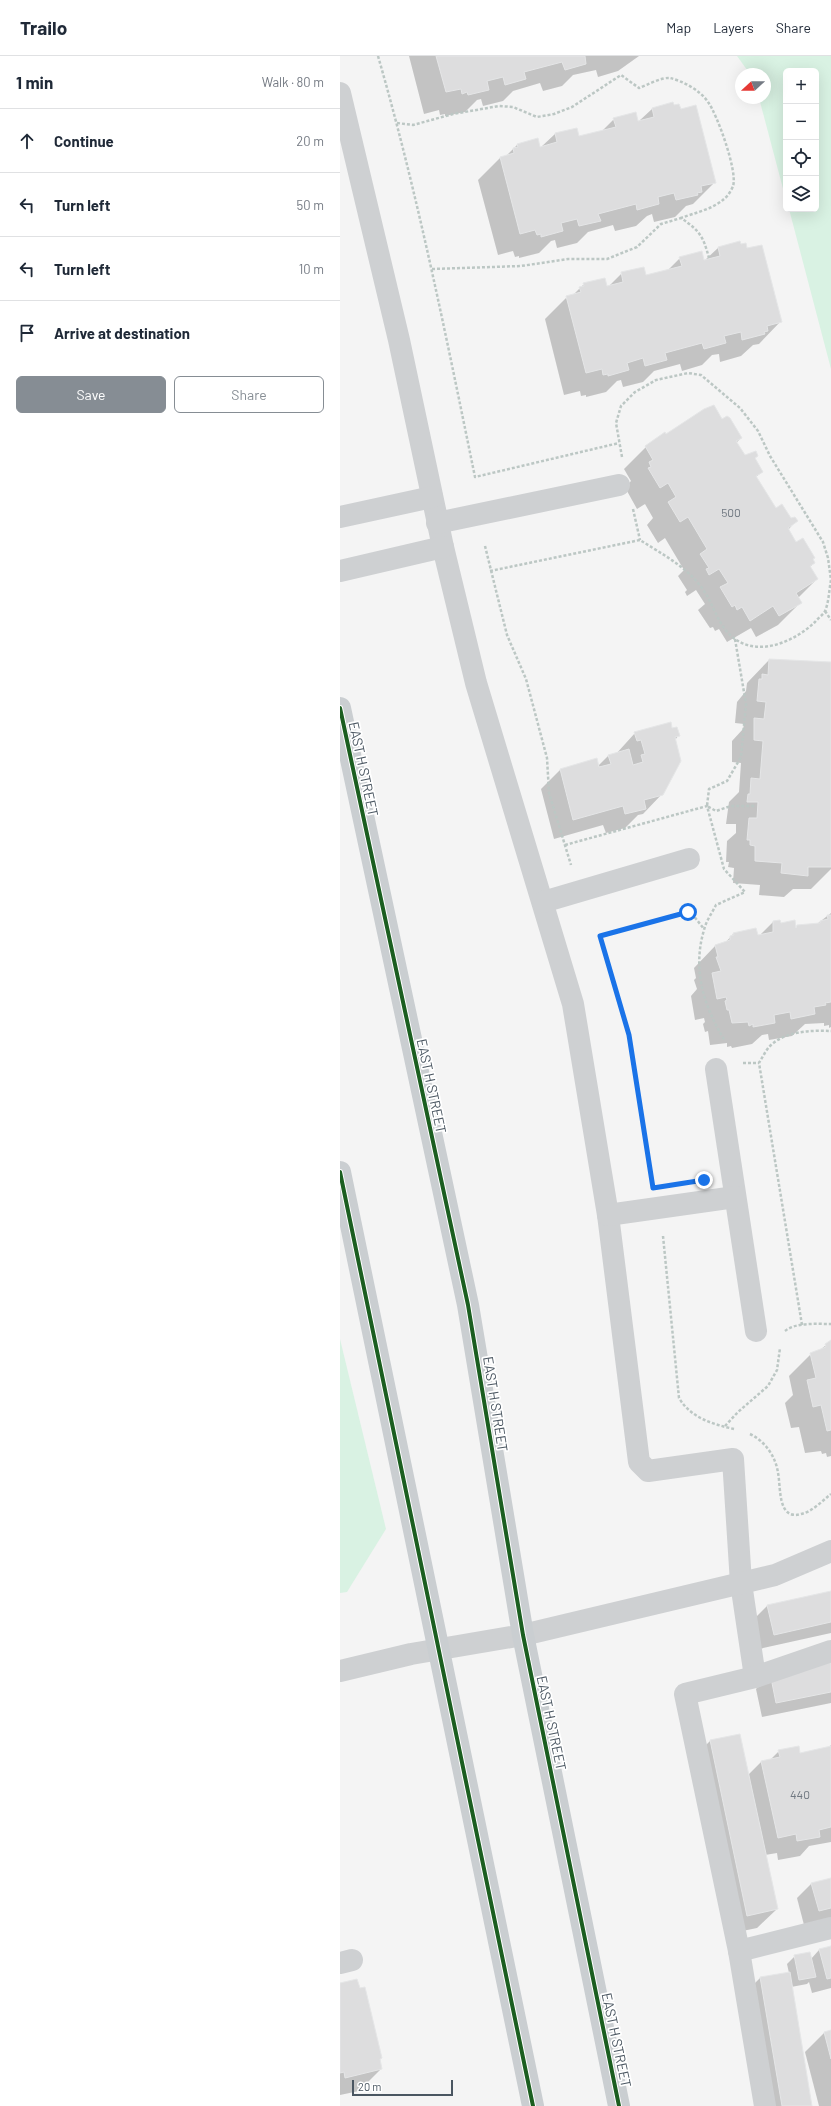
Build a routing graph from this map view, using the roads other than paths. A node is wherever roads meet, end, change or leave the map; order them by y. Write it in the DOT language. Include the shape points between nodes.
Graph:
graph roads {
  1 [pos="340,93"];
  2 [pos="619,485"];
  3 [pos="432,497"];
  4 [pos="340,517"];
  5 [pos="438,523"];
  6 [pos="443,548"];
  7 [pos="340,571"];
  8 [pos="340,708"];
  9 [pos="689,859"];
  10 [pos="543,902"];
  11 [pos="716,1069"];
  12 [pos="340,1172"];
  13 [pos="736,1197"];
  14 [pos="608,1215"];
  15 [pos="756,1331"];
  16 [pos="831,1551"];
  17 [pos="741,1583"];
  18 [pos="523,1635"];
  19 [pos="438,1649"];
  20 [pos="831,1651"];
  21 [pos="340,1671"];
  22 [pos="755,1677"];
  23 [pos="831,1928"];
  24 [pos="739,1951"];
  25 [pos="533,2106"];
  26 [pos="619,2106"];
  27 [pos="765,2106"];
  1 -- 3 [label="street" via="399,340"];
  2 -- 5 [label="street"];
  3 -- 4 [label="street"];
  3 -- 5 [label="street"];
  5 -- 6 [label="street"];
  6 -- 7 [label="street"];
  6 -- 10 [label="street" via="476,683"];
  8 -- 18 [label="main road, EAST H STREET" via="468,1305"];
  9 -- 10 [label="street"];
  10 -- 14 [label="street" via="573,1004"];
  11 -- 13 [label="street"];
  12 -- 19 [label="main road"];
  13 -- 14 [label="street"];
  13 -- 15 [label="street"];
  14 -- 17 [label="street" via="639,1462 648,1471 733,1459"];
  16 -- 17 [label="street" via="775,1575"];
  17 -- 18 [label="street"];
  17 -- 22 [label="street"];
  18 -- 19 [label="street"];
  18 -- 26 [label="main road, EAST H STREET"];
  19 -- 21 [label="street"];
  19 -- 25 [label="main road"];
  20 -- 22 [label="street"];
  22 -- 24 [label="street" via="685,1694"];
  23 -- 24 [label="street"];
  24 -- 27 [label="street"];
}
